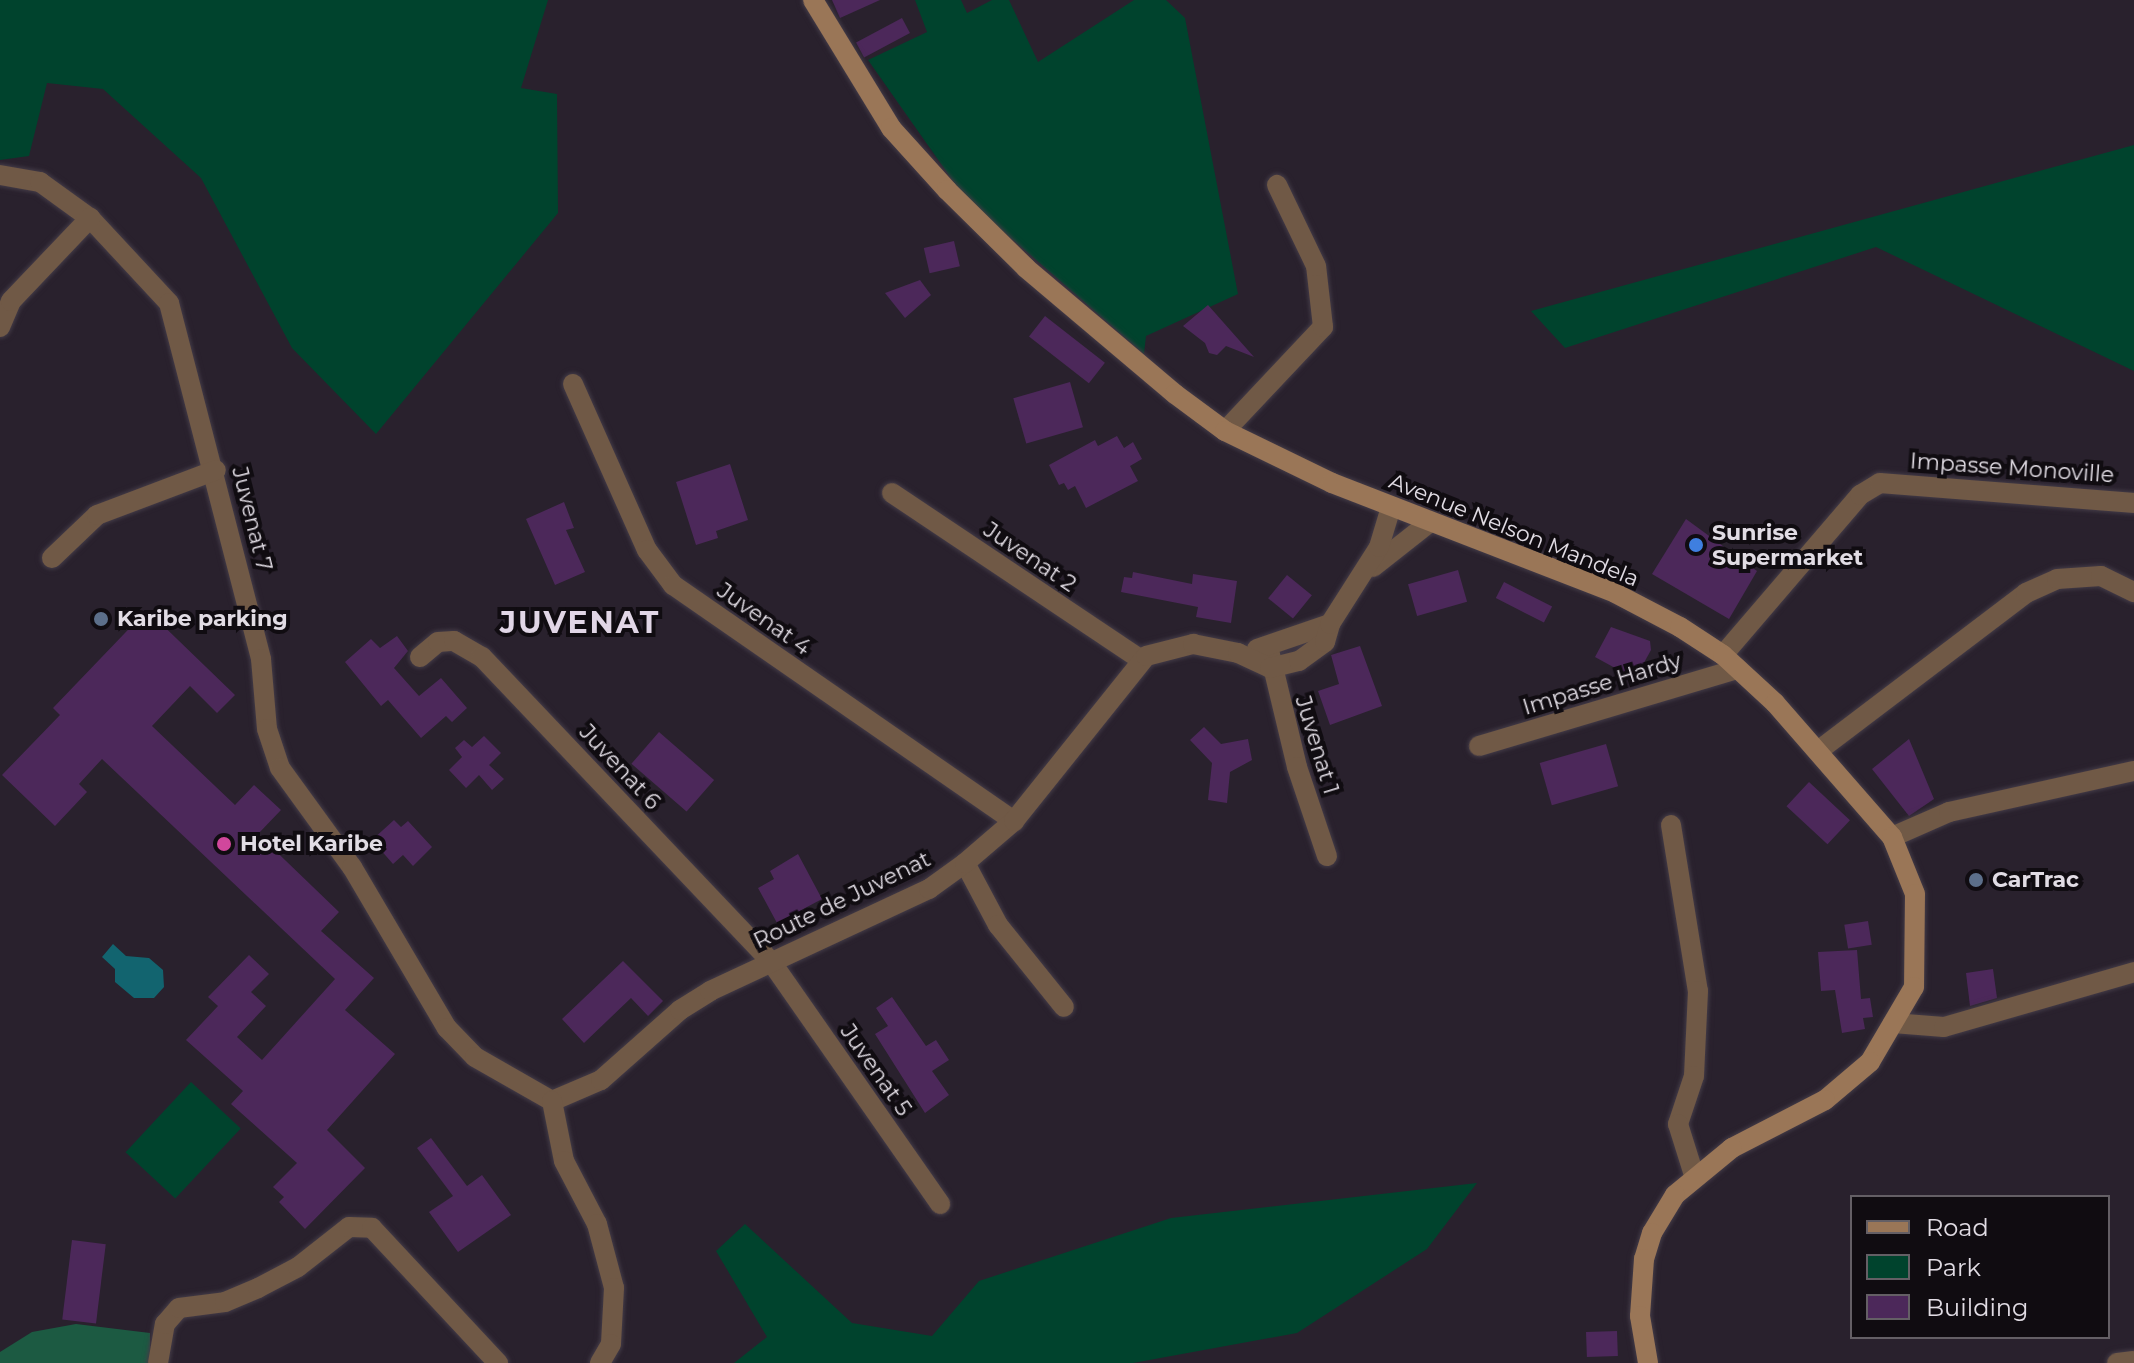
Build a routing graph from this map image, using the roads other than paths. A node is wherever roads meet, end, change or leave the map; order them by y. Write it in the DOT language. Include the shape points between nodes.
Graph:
graph roads {
  1 [pos="813,0"];
  2 [pos="0,175"];
  3 [pos="1277,185"];
  4 [pos="90,218"];
  5 [pos="0,327"];
  6 [pos="573,384"];
  7 [pos="1225,431"];
  8 [pos="216,470"];
  9 [pos="892,493"];
  10 [pos="2134,503"];
  11 [pos="1391,507"];
  12 [pos="1430,522"];
  13 [pos="52,558"];
  14 [pos="1363,575"];
  15 [pos="2134,592"];
  16 [pos="1330,624"];
  17 [pos="1268,646"];
  18 [pos="1238,653"];
  19 [pos="420,657"];
  20 [pos="1141,660"];
  21 [pos="1730,662"];
  22 [pos="1270,668"];
  23 [pos="1479,746"];
  24 [pos="1818,751"];
  25 [pos="2134,771"];
  26 [pos="1014,821"];
  27 [pos="1671,825"];
  28 [pos="1892,837"];
  29 [pos="1327,856"];
  30 [pos="965,863"];
  31 [pos="772,963"];
  32 [pos="2134,972"];
  33 [pos="1064,1007"];
  34 [pos="1893,1023"];
  35 [pos="552,1101"];
  36 [pos="1694,1175"];
  37 [pos="940,1204"];
  38 [pos="2134,1361"];
  39 [pos="158,1363"];
  40 [pos="498,1363"];
  41 [pos="600,1363"];
  42 [pos="1648,1363"];
  43 [pos="2117,1363"];
  1 -- 7 [label="street, Avenue Nelson Mandela" via="891,128 947,190 1026,268"];
  2 -- 4 [label="street, Juvenat 7" via="40,182"];
  3 -- 7 [label="street" via="1316,266 1323,327"];
  4 -- 5 [label="street" via="11,301"];
  4 -- 8 [label="street, Juvenat 7" via="169,303"];
  6 -- 26 [label="street, Juvenat 4" via="647,550 673,585"];
  7 -- 11 [label="street, Avenue Nelson Mandela"];
  8 -- 13 [label="street" via="97,515"];
  8 -- 35 [label="street, Juvenat 7" via="261,659 267,729 280,768 352,867 447,1028 475,1057"];
  9 -- 20 [label="street, Juvenat 2"];
  10 -- 21 [label="street, Impasse Monoville" via="1880,483 1860,495"];
  11 -- 12 [label="street, Avenue Nelson Mandela"];
  11 -- 14 [label="street"];
  12 -- 14 [label="street"];
  12 -- 21 [label="street, Avenue Nelson Mandela" via="1615,593"];
  14 -- 16 [label="street"];
  15 -- 24 [label="street" via="2101,576 2057,579 2026,593"];
  16 -- 17 [label="street"];
  16 -- 22 [label="street" via="1325,642 1317,648 1299,661"];
  17 -- 18 [label="street"];
  17 -- 22 [label="street, Juvenat 1"];
  18 -- 20 [label="street" via="1193,644 1167,647"];
  18 -- 22 [label="street"];
  19 -- 31 [label="street, Juvenat 6" via="438,642 454,641 482,657"];
  20 -- 26 [label="street, Route de Juvenat"];
  21 -- 23 [label="street, Impasse Hardy"];
  21 -- 24 [label="street, Avenue Nelson Mandela"];
  22 -- 29 [label="street, Juvenat 1"];
  24 -- 28 [label="street, Avenue Nelson Mandela"];
  25 -- 28 [label="street" via="1949,812"];
  26 -- 30 [label="street, Route de Juvenat"];
  27 -- 36 [label="street" via="1698,991 1694,1076 1678,1124"];
  28 -- 34 [label="street, Avenue Nelson Mandela" via="1915,894 1918,936 1914,987"];
  30 -- 31 [label="street, Route de Juvenat" via="929,889"];
  30 -- 33 [label="street" via="998,925"];
  31 -- 35 [label="street, Route de Juvenat" via="680,1010 601,1080"];
  31 -- 37 [label="street, Juvenat 5"];
  32 -- 34 [label="street" via="1933,1030"];
  34 -- 36 [label="street, Avenue Nelson Mandela" via="1870,1062 1825,1100 1732,1148"];
  35 -- 41 [label="street" via="564,1161 597,1224 614,1288 611,1344"];
  36 -- 42 [label="street, Avenue Nelson Mandela" via="1666,1208 1644,1259 1640,1316"];
  38 -- 43 [label="street"];
  39 -- 40 [label="street" via="165,1324 179,1308 225,1302 258,1288 298,1267 349,1227 372,1228"];
}
